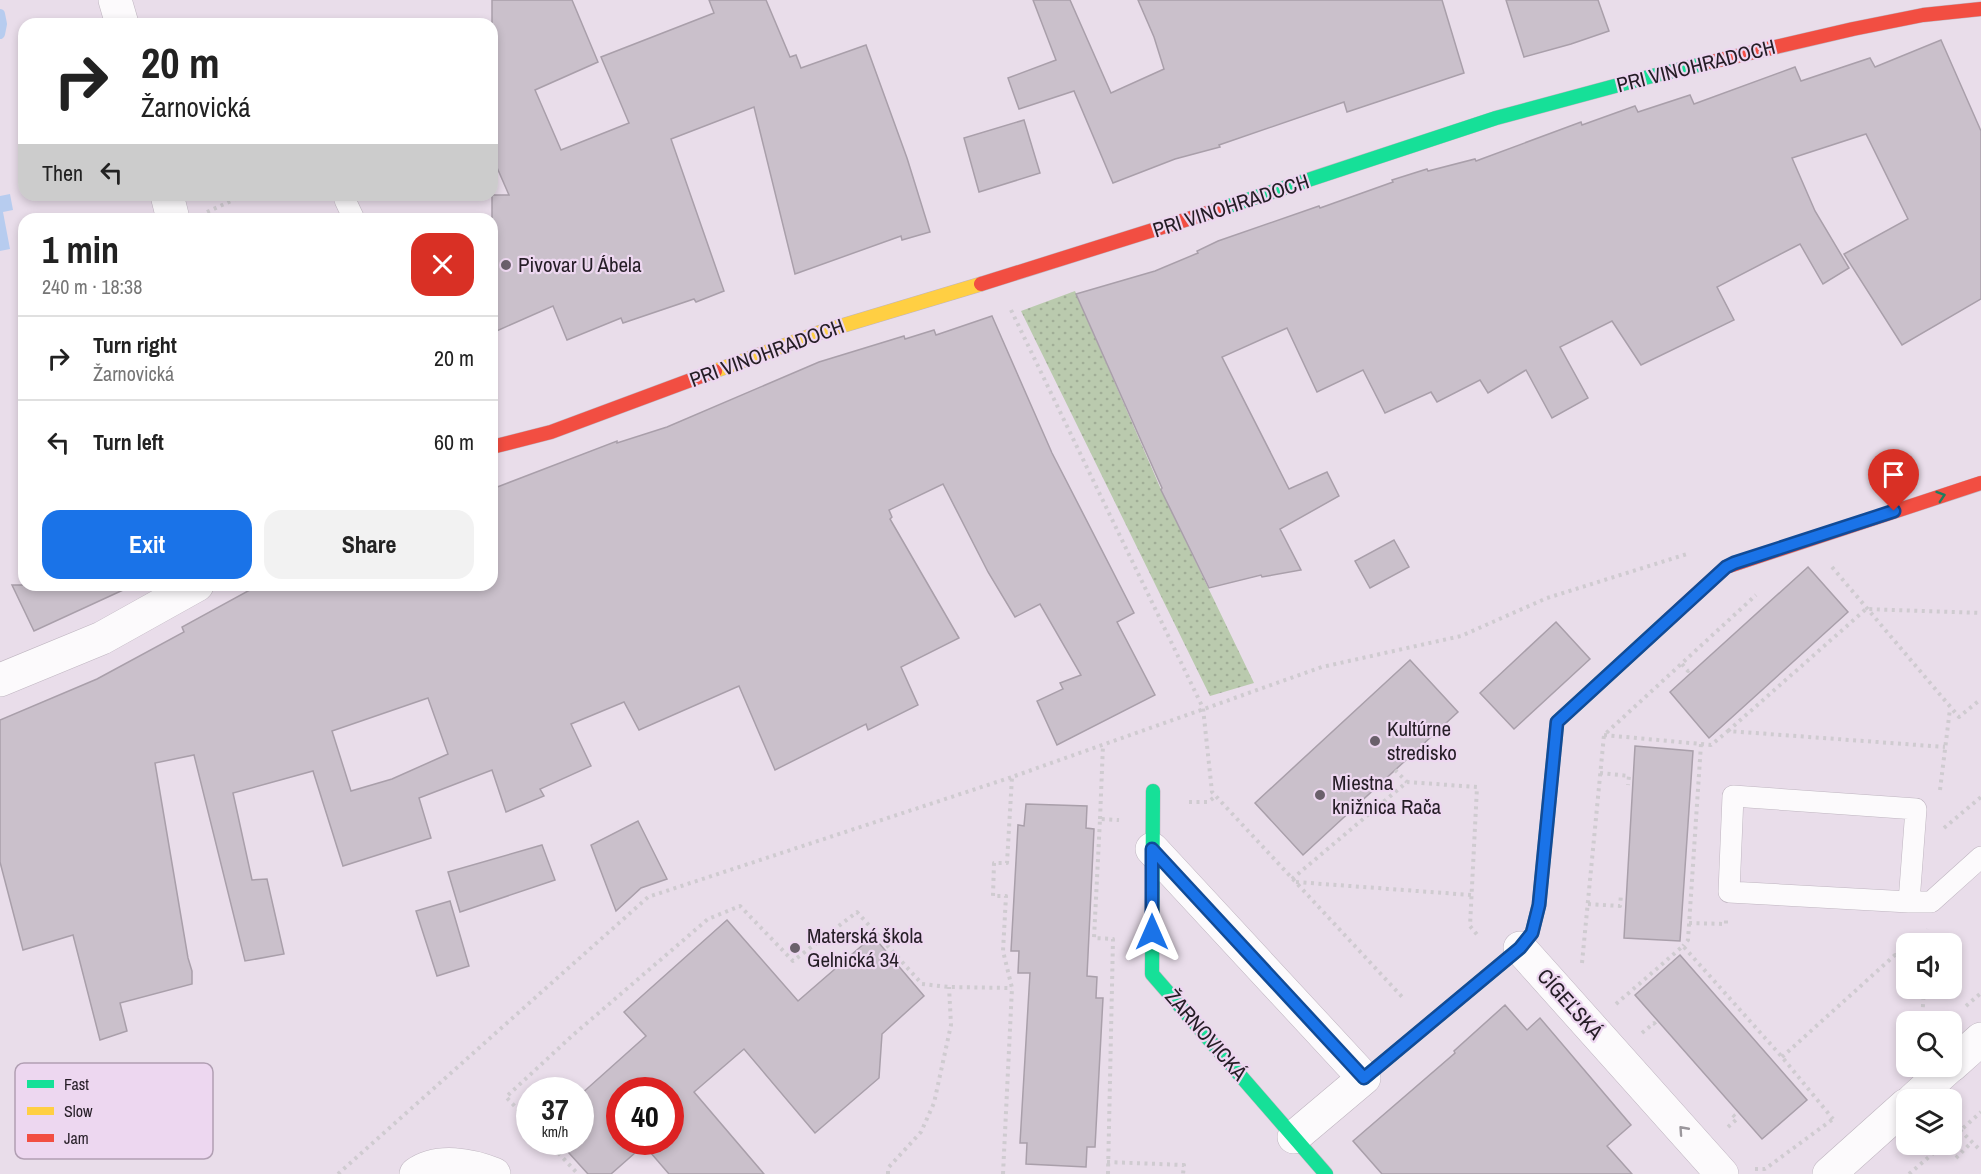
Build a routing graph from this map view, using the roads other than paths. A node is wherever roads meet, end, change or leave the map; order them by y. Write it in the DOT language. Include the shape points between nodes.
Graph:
graph roads {
  1 [pos="115,0"];
  2 [pos="1981,9"];
  3 [pos="120,18"];
  4 [pos="172,201"];
  5 [pos="183,213"];
  6 [pos="498,445"];
  7 [pos="1981,483"];
  8 [pos="186,591"];
  9 [pos="0,680"];
  10 [pos="1153,791"];
  11 [pos="1152,836"];
  12 [pos="1981,857"];
  13 [pos="1909,903"];
  14 [pos="1520,948"];
  15 [pos="1981,1039"];
  16 [pos="1962,1056"];
  17 [pos="1939,1077"];
  18 [pos="1364,1078"];
  19 [pos="1925,1089"];
  20 [pos="1896,1114"];
  21 [pos="1294,1137"];
  22 [pos="1734,1171"];
  23 [pos="416,1174"];
  24 [pos="494,1174"];
  25 [pos="1326,1174"];
  26 [pos="1829,1174"];
  1 -- 3 [label="street"];
  2 -- 6 [label="street, PRI VINOHRADOCH" via="1923,15 1853,29 1652,76 1496,118 1210,213 818,333 551,432"];
  4 -- 5 [label="street"];
  14 -- 7 [label="street, one-way" via="1532,933 1539,905 1557,722 1726,567"];
  8 -- 9 [label="street" via="102,638"];
  10 -- 11 [label="street, ŽARNOVICKÁ"];
  11 -- 18 [label="street"];
  11 -- 21 [label="street, ŽARNOVICKÁ" via="1152,974"];
  12 -- 13 [label="lane" via="1931,902"];
  13 -- 13 [label="lane" via="1916,808 1732,796 1728,892"];
  14 -- 18 [label="street"];
  22 -- 14 [label="street, CÍGEĽSKÁ, one-way"];
  15 -- 16 [label="street"];
  17 -- 19 [label="street"];
  18 -- 21 [label="street"];
  20 -- 26 [label="street"];
  21 -- 25 [label="street, ŽARNOVICKÁ"];
  23 -- 24 [label="street" via="430,1166 454,1165"];
}
